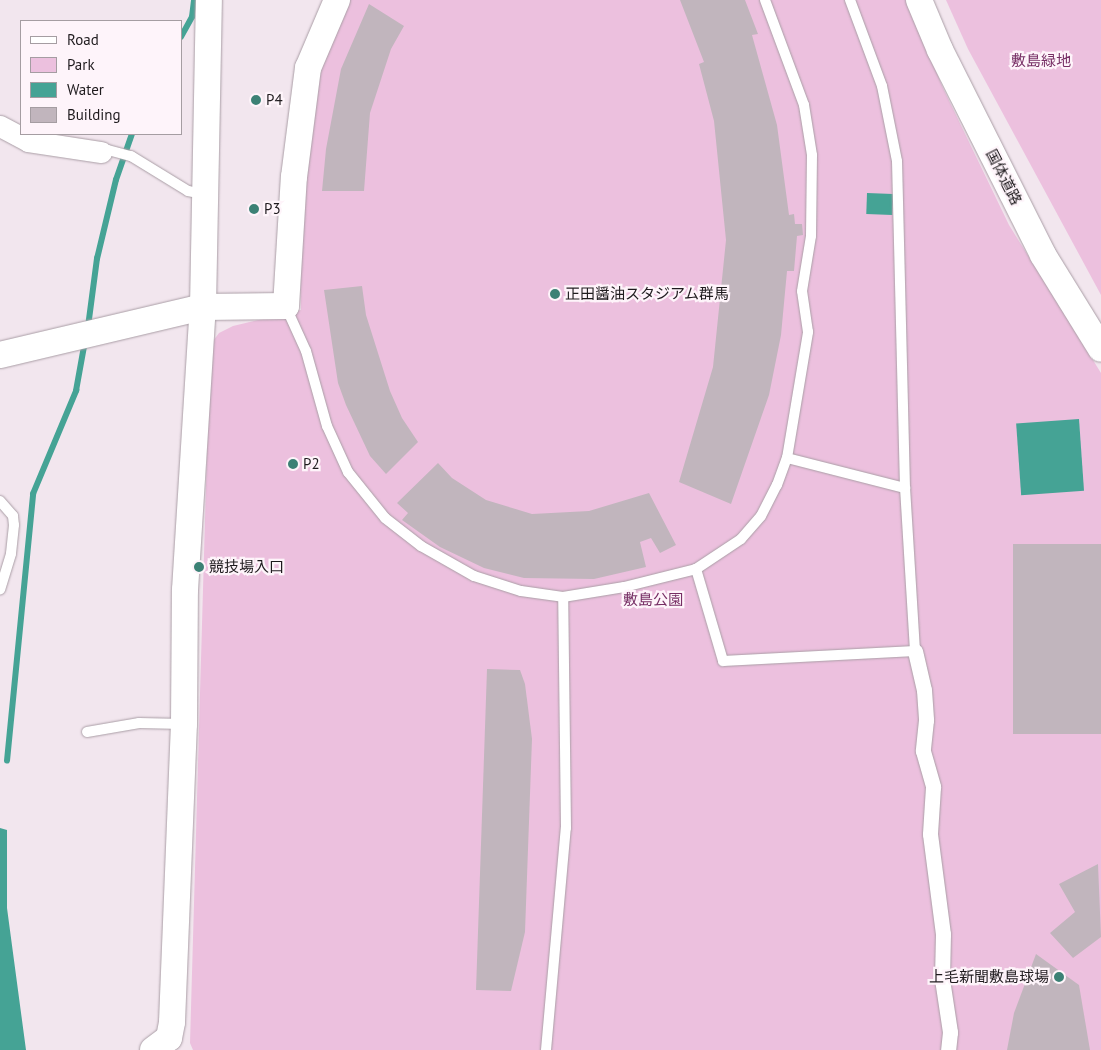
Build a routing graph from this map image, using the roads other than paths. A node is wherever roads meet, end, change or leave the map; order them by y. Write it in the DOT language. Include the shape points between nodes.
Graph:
graph roads {
  1 [pos="209,0"];
  2 [pos="337,0"];
  3 [pos="765,0"];
  4 [pos="850,0"];
  5 [pos="919,0"];
  6 [pos="0,126"];
  7 [pos="110,152"];
  8 [pos="206,194"];
  9 [pos="286,306"];
  10 [pos="203,307"];
  11 [pos="1101,348"];
  12 [pos="0,356"];
  13 [pos="787,458"];
  14 [pos="905,488"];
  15 [pos="0,500"];
  16 [pos="696,569"];
  17 [pos="0,590"];
  18 [pos="563,597"];
  19 [pos="915,651"];
  20 [pos="184,724"];
  21 [pos="87,732"];
  22 [pos="152,1050"];
  23 [pos="546,1050"];
  24 [pos="948,1050"];
  1 -- 8 [label="street"];
  2 -- 9 [label="street" via="308,68 294,177"];
  3 -- 13 [label="lane" via="804,105 812,155 811,236 802,291 808,332"];
  4 -- 14 [label="lane" via="882,86 896,161"];
  5 -- 11 [label="street, 国体道路" via="940,50 1043,254"];
  6 -- 7 [label="street" via="28,140"];
  7 -- 8 [label="lane" via="131,156 188,191"];
  8 -- 10 [label="street"];
  9 -- 10 [label="street"];
  9 -- 18 [label="lane" via="306,351 318,400 337,449 366,497 385,518 421,546 474,576 521,590"];
  10 -- 12 [label="street"];
  10 -- 20 [label="street" via="185,590"];
  13 -- 14 [label="lane"];
  13 -- 16 [label="lane" via="761,516 741,539"];
  14 -- 19 [label="lane"];
  15 -- 17 [label="lane" via="8,509 14,525 11,554"];
  16 -- 18 [label="lane" via="624,588"];
  16 -- 19 [label="lane" via="723,661"];
  18 -- 23 [label="lane" via="566,828"];
  19 -- 24 [label="street" via="924,690 923,751 933,787 930,834 943,934 942,979 950,1032"];
  20 -- 21 [label="lane" via="139,723"];
  20 -- 22 [label="street" via="172,1022 169,1038"];
}
